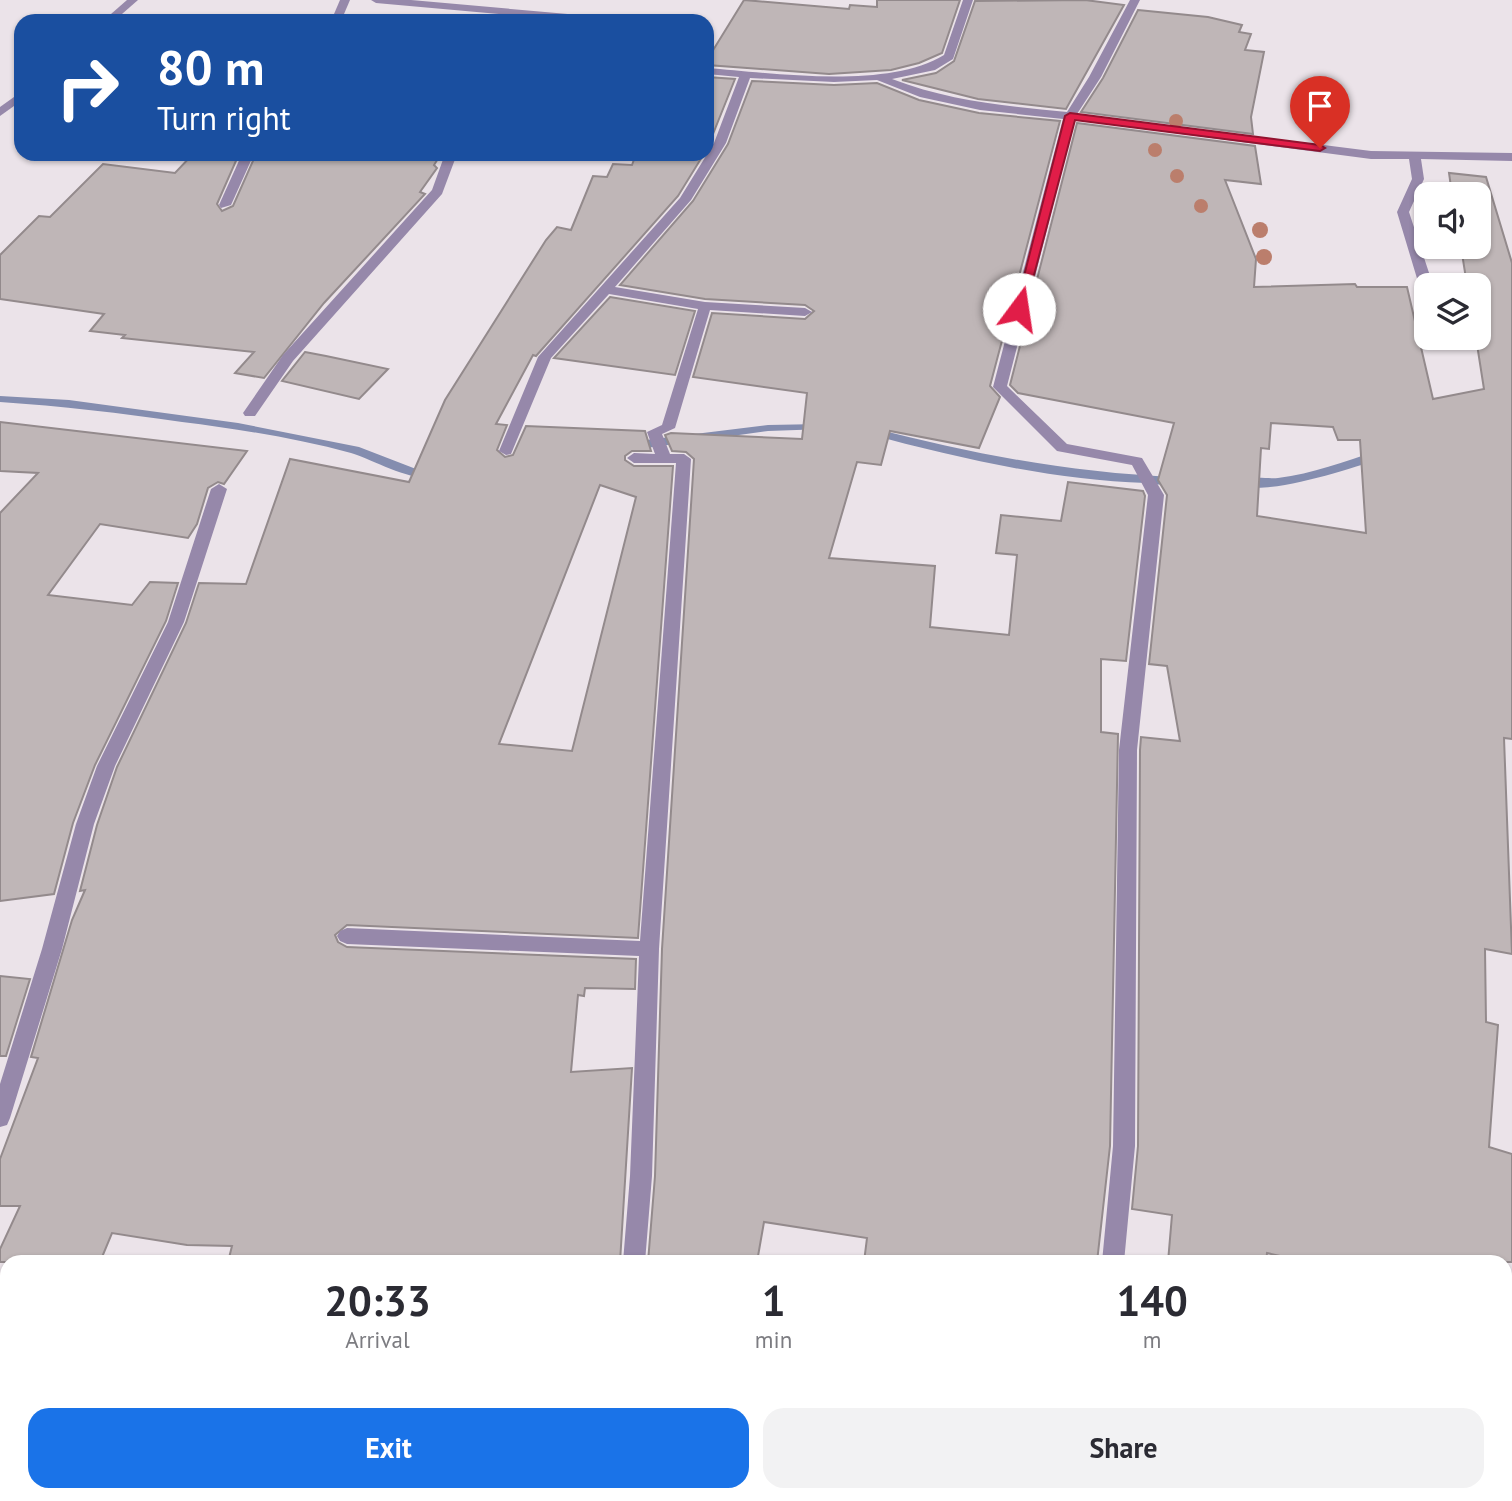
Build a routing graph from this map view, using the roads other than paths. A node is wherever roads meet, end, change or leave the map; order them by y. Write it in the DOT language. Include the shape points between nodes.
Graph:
graph roads {
  1 [pos="133,0"];
  2 [pos="376,0"];
  3 [pos="968,0"];
  4 [pos="1135,0"];
  5 [pos="116,14"];
  6 [pos="491,14"];
  7 [pos="714,72"];
  8 [pos="746,74"];
  9 [pos="881,79"];
  10 [pos="14,101"];
  11 [pos="0,113"];
  12 [pos="1070,116"];
  13 [pos="714,153"];
  14 [pos="1512,156"];
  15 [pos="1415,158"];
  16 [pos="245,161"];
  17 [pos="449,161"];
  18 [pos="709,161"];
  19 [pos="225,205"];
  20 [pos="1422,273"];
  21 [pos="604,289"];
  22 [pos="705,306"];
  23 [pos="805,312"];
  24 [pos="250,413"];
  25 [pos="506,451"];
  26 [pos="663,455"];
  27 [pos="634,458"];
  28 [pos="219,489"];
  29 [pos="347,936"];
  30 [pos="649,949"];
  31 [pos="0,1118"];
  32 [pos="635,1255"];
  33 [pos="1114,1255"];
  1 -- 5 [label="street"];
  2 -- 6 [label="street"];
  3 -- 9 [label="street" via="943,63"];
  4 -- 12 [label="street"];
  7 -- 8 [label="street"];
  8 -- 9 [label="street"];
  8 -- 13 [label="street"];
  9 -- 12 [label="street" via="950,102"];
  10 -- 11 [label="street"];
  12 -- 15 [label="street"];
  12 -- 33 [label="street" via="1000,387 1062,448 1137,461 1154,490 1128,750 1124,1146"];
  14 -- 15 [label="street"];
  15 -- 20 [label="street" via="1418,179 1402,212"];
  16 -- 19 [label="street"];
  17 -- 24 [label="street" via="438,191 288,358"];
  18 -- 21 [label="street" via="685,200"];
  21 -- 22 [label="street"];
  21 -- 25 [label="street" via="545,357"];
  22 -- 23 [label="street"];
  22 -- 26 [label="street" via="668,428 654,432"];
  26 -- 27 [label="street"];
  26 -- 30 [label="street" via="684,459"];
  28 -- 31 [label="street" via="176,622 123,729 85,824"];
  29 -- 30 [label="street"];
  30 -- 32 [label="street"];
}
